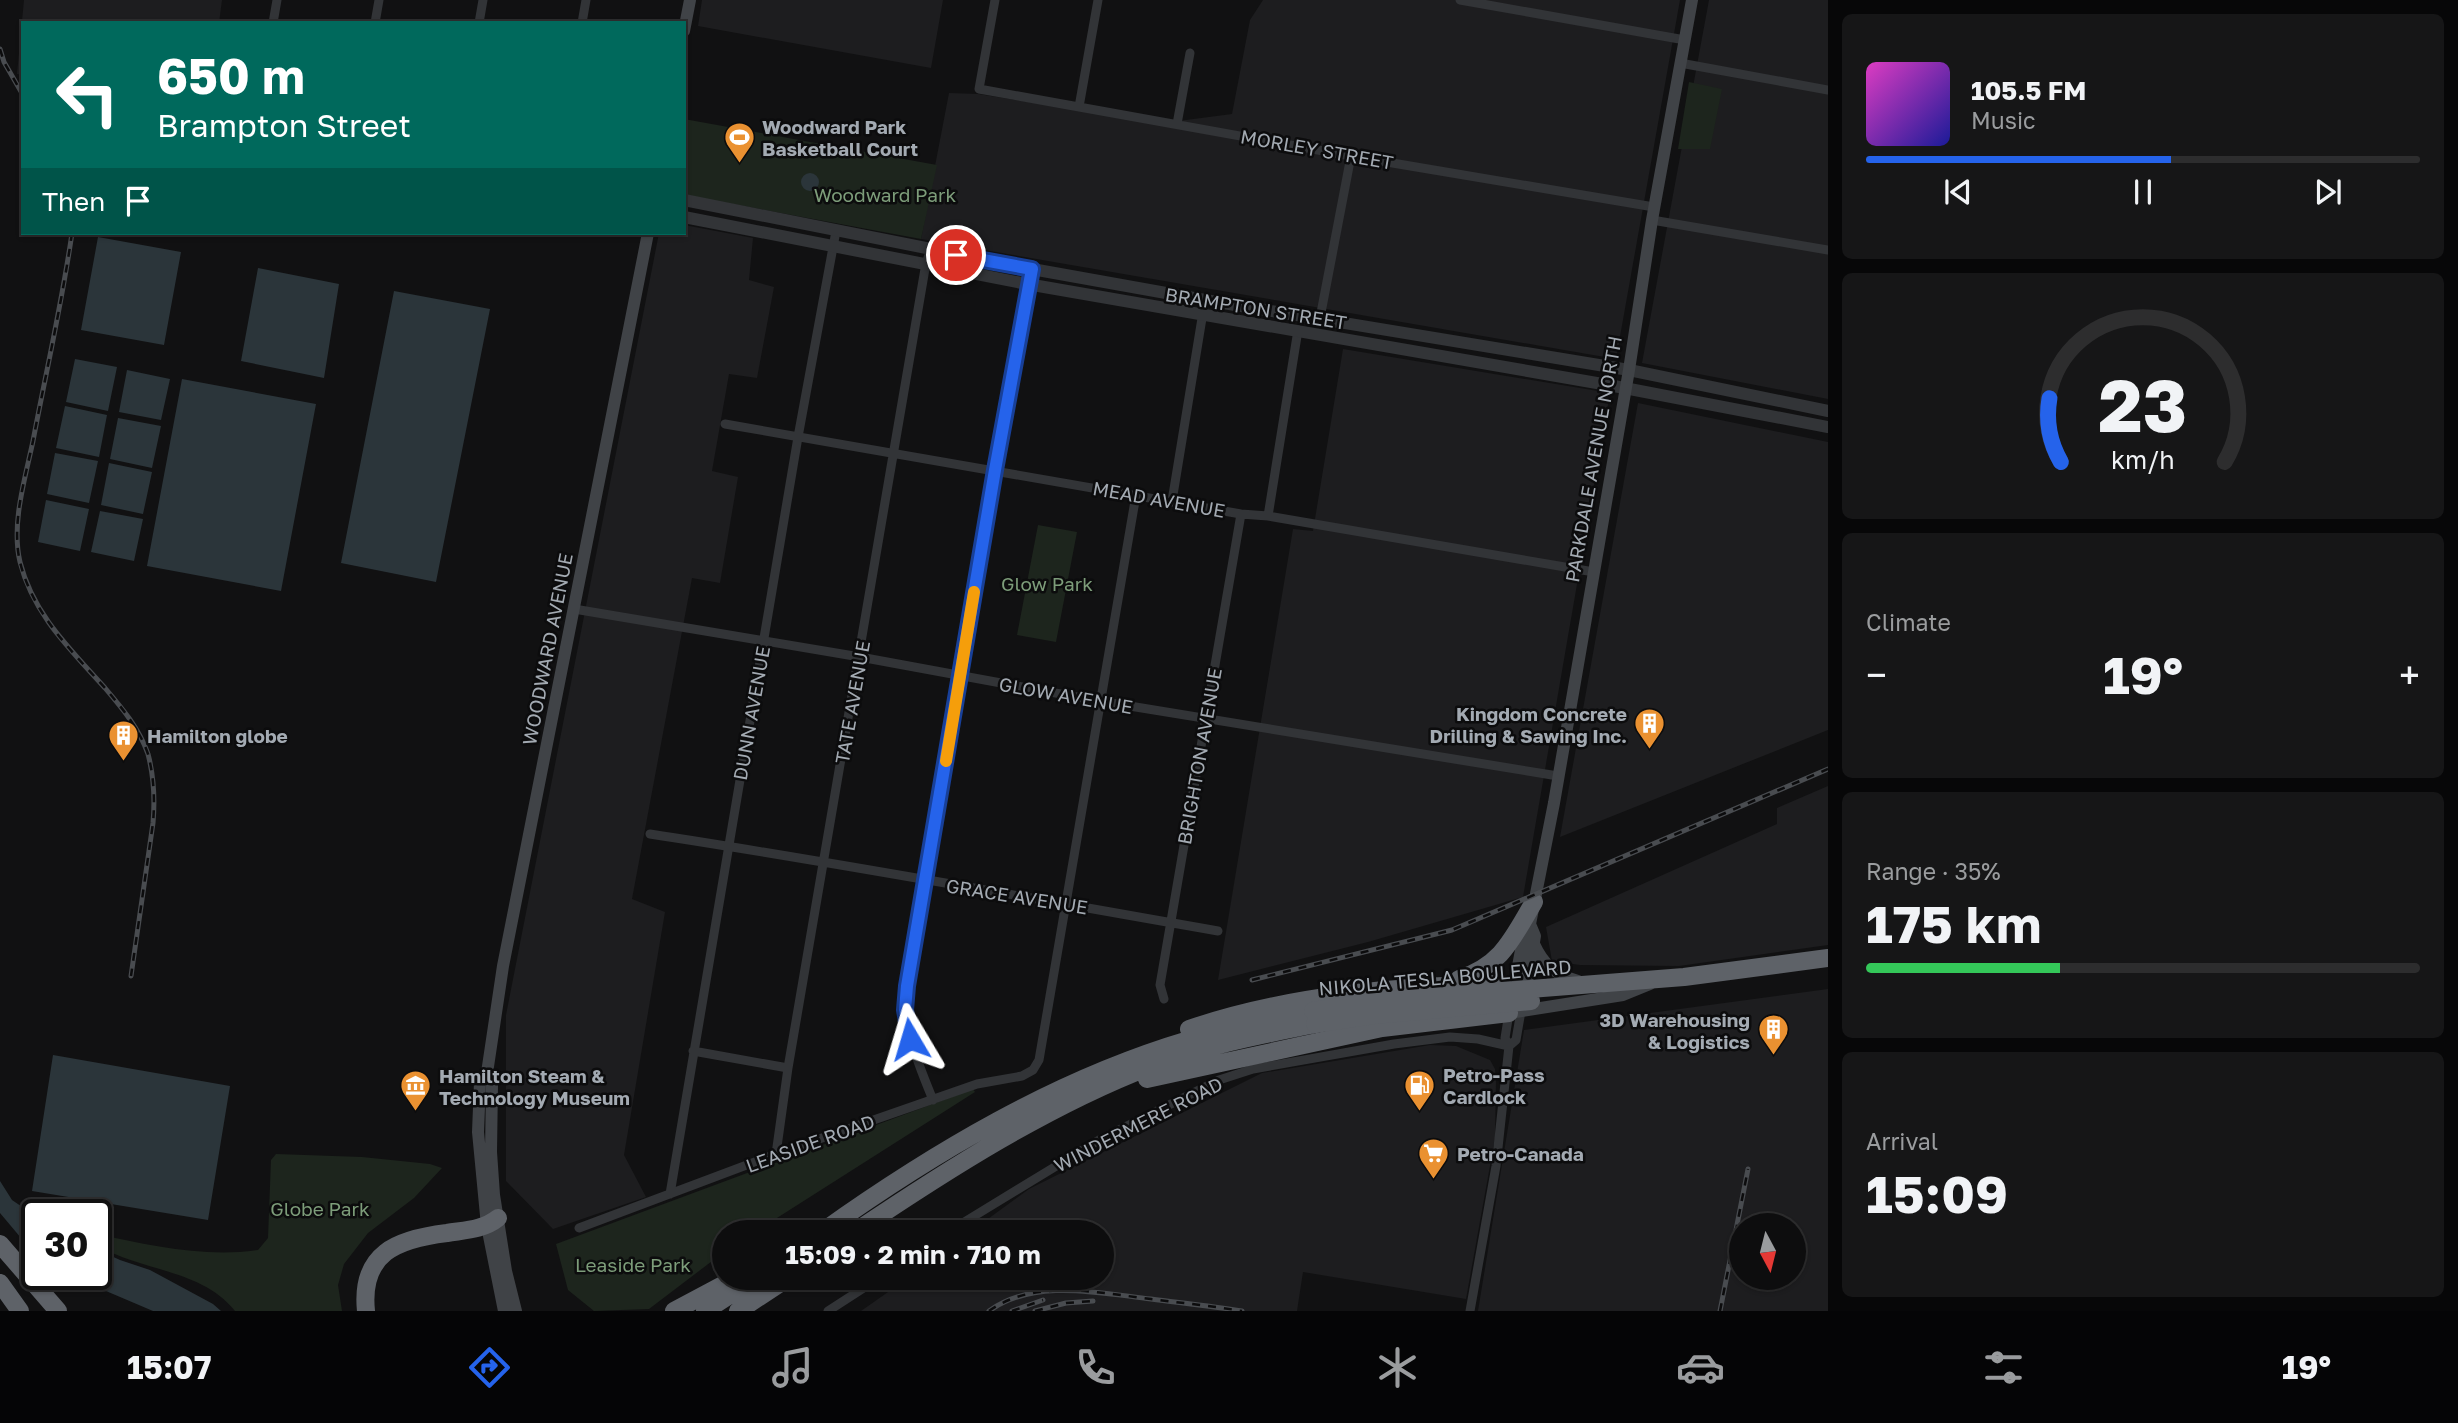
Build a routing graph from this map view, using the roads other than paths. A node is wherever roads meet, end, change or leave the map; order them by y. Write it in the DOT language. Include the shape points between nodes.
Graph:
graph roads {
  1 [pos="277,0"];
  2 [pos="379,0"];
  3 [pos="483,0"];
  4 [pos="586,0"];
  5 [pos="690,0"];
  6 [pos="995,0"];
  7 [pos="1098,0"];
  8 [pos="1460,0"];
  9 [pos="1692,0"];
  10 [pos="273,21"];
  11 [pos="375,21"];
  12 [pos="478,21"];
  13 [pos="582,21"];
  14 [pos="686,21"];
  15 [pos="1685,40"];
  16 [pos="1190,53"];
  17 [pos="1680,63"];
  18 [pos="1828,90"];
  19 [pos="1079,107"];
  20 [pos="1177,124"];
  21 [pos="1351,156"];
  22 [pos="686,200"];
  23 [pos="1653,213"];
  24 [pos="686,217"];
  25 [pos="836,231"];
  26 [pos="648,235"];
  27 [pos="833,245"];
  28 [pos="931,250"];
  29 [pos="1828,250"];
  30 [pos="926,264"];
  31 [pos="1032,269"];
  32 [pos="1027,284"];
  33 [pos="1205,300"];
  34 [pos="1203,315"];
  35 [pos="1320,318"];
  36 [pos="1298,330"];
  37 [pos="1629,370"];
  38 [pos="1625,388"];
  39 [pos="1788,404"];
  40 [pos="1828,411"];
  41 [pos="1789,420"];
  42 [pos="725,424"];
  43 [pos="1828,427"];
  44 [pos="798,437"];
  45 [pos="894,453"];
  46 [pos="995,470"];
  47 [pos="1136,495"];
  48 [pos="1172,501"];
  49 [pos="1241,514"];
  50 [pos="1268,516"];
  51 [pos="1594,572"];
  52 [pos="574,609"];
  53 [pos="763,641"];
  54 [pos="860,657"];
  55 [pos="960,675"];
  56 [pos="1099,701"];
  57 [pos="1205,718"];
  58 [pos="1558,776"];
  59 [pos="650,834"];
  60 [pos="729,846"];
  61 [pos="824,861"];
  62 [pos="925,881"];
  63 [pos="1534,902"];
  64 [pos="1066,904"];
  65 [pos="1171,923"];
  66 [pos="1530,924"];
  67 [pos="1218,931"];
  68 [pos="1534,944"];
  69 [pos="1828,960"];
  70 [pos="1828,969"];
  71 [pos="1621,980"];
  72 [pos="1578,981"];
  73 [pos="1651,984"];
  74 [pos="1429,987"];
  75 [pos="1518,998"];
  76 [pos="1164,999"];
  77 [pos="1314,1017"];
  78 [pos="1509,1046"];
  79 [pos="693,1051"];
  80 [pos="788,1068"];
  81 [pos="933,1100"];
  82 [pos="1035,1111"];
  83 [pos="776,1154"];
  84 [pos="670,1194"];
  85 [pos="885,1212"];
  86 [pos="840,1220"];
  87 [pos="873,1220"];
  88 [pos="875,1220"];
  89 [pos="968,1220"];
  90 [pos="493,1222"];
  91 [pos="579,1228"];
  92 [pos="0,1244"];
  93 [pos="0,1283"];
  94 [pos="713,1290"];
  95 [pos="738,1290"];
  96 [pos="770,1290"];
  97 [pos="785,1290"];
  98 [pos="861,1290"];
  99 [pos="58,1310"];
  100 [pos="20,1311"];
  101 [pos="366,1311"];
  102 [pos="504,1311"];
  103 [pos="516,1311"];
  104 [pos="674,1311"];
  105 [pos="705,1311"];
  106 [pos="738,1311"];
  107 [pos="758,1311"];
  108 [pos="828,1311"];
  109 [pos="1469,1311"];
  1 -- 10 [label="street"];
  2 -- 11 [label="street"];
  3 -- 12 [label="street"];
  4 -- 13 [label="street"];
  5 -- 14 [label="main road"];
  6 -- 19 [label="street, MORLEY STREET" via="979,89"];
  7 -- 19 [label="street"];
  8 -- 15 [label="street"];
  9 -- 15 [label="main road, PARKDALE AVENUE NORTH"];
  15 -- 17 [label="main road, PARKDALE AVENUE NORTH"];
  16 -- 20 [label="street"];
  17 -- 18 [label="street"];
  17 -- 23 [label="main road, PARKDALE AVENUE NORTH"];
  19 -- 20 [label="street, MORLEY STREET"];
  20 -- 21 [label="street, MORLEY STREET"];
  21 -- 23 [label="street, MORLEY STREET"];
  21 -- 35 [label="street"];
  22 -- 25 [label="street, BRAMPTON STREET"];
  23 -- 29 [label="street, MORLEY STREET"];
  23 -- 37 [label="main road, PARKDALE AVENUE NORTH"];
  24 -- 27 [label="street, BRAMPTON STREET"];
  25 -- 27 [label="street, DUNN AVENUE"];
  25 -- 28 [label="street, BRAMPTON STREET"];
  26 -- 52 [label="main road, WOODWARD AVENUE"];
  27 -- 30 [label="street, BRAMPTON STREET"];
  27 -- 44 [label="street, DUNN AVENUE"];
  28 -- 30 [label="street, TATE AVENUE"];
  28 -- 31 [label="street, BRAMPTON STREET"];
  30 -- 32 [label="street, BRAMPTON STREET"];
  30 -- 45 [label="street, TATE AVENUE"];
  31 -- 32 [label="street"];
  31 -- 33 [label="street, BRAMPTON STREET"];
  32 -- 34 [label="street, BRAMPTON STREET"];
  32 -- 46 [label="street"];
  33 -- 34 [label="street"];
  33 -- 35 [label="street, BRAMPTON STREET"];
  34 -- 36 [label="street, BRAMPTON STREET"];
  34 -- 48 [label="street"];
  35 -- 37 [label="street, BRAMPTON STREET"];
  36 -- 38 [label="street, BRAMPTON STREET"];
  36 -- 50 [label="street"];
  37 -- 38 [label="main road, PARKDALE AVENUE NORTH"];
  37 -- 39 [label="street, BRAMPTON STREET"];
  38 -- 41 [label="street, BRAMPTON STREET"];
  38 -- 51 [label="main road, PARKDALE AVENUE NORTH"];
  39 -- 40 [label="street, BRAMPTON STREET"];
  39 -- 41 [label="street"];
  41 -- 43 [label="street, BRAMPTON STREET"];
  42 -- 44 [label="street, MEAD AVENUE"];
  44 -- 45 [label="street, MEAD AVENUE"];
  44 -- 53 [label="street, DUNN AVENUE"];
  45 -- 46 [label="street, MEAD AVENUE"];
  45 -- 54 [label="street, TATE AVENUE"];
  46 -- 47 [label="street, MEAD AVENUE"];
  46 -- 55 [label="street"];
  47 -- 48 [label="street, MEAD AVENUE"];
  47 -- 56 [label="street"];
  48 -- 49 [label="street, MEAD AVENUE"];
  49 -- 50 [label="street, MEAD AVENUE"];
  49 -- 57 [label="street, BRIGHTON AVENUE"];
  50 -- 51 [label="street, MEAD AVENUE"];
  51 -- 58 [label="main road, PARKDALE AVENUE NORTH"];
  52 -- 53 [label="street, GLOW AVENUE"];
  52 -- 90 [label="main road, WOODWARD AVENUE" via="501,978 487,1073 480,1082 478,1121"];
  53 -- 54 [label="street, GLOW AVENUE"];
  53 -- 60 [label="street, DUNN AVENUE"];
  54 -- 55 [label="street, GLOW AVENUE"];
  54 -- 61 [label="street, TATE AVENUE"];
  55 -- 56 [label="street, GLOW AVENUE"];
  55 -- 62 [label="street"];
  56 -- 57 [label="street, GLOW AVENUE"];
  56 -- 64 [label="street"];
  57 -- 58 [label="street, GLOW AVENUE"];
  57 -- 65 [label="street, BRIGHTON AVENUE"];
  58 -- 63 [label="main road, PARKDALE AVENUE NORTH"];
  59 -- 60 [label="street, GRACE AVENUE"];
  60 -- 61 [label="street, GRACE AVENUE"];
  60 -- 79 [label="street, DUNN AVENUE"];
  61 -- 62 [label="street, GRACE AVENUE"];
  61 -- 80 [label="street, TATE AVENUE"];
  62 -- 64 [label="street, GRACE AVENUE"];
  62 -- 81 [label="street" via="905,1010 910,1039"];
  63 -- 66 [label="main road, PARKDALE AVENUE NORTH"];
  63 -- 74 [label="highway" via="1493,964 1479,973"];
  64 -- 65 [label="street, GRACE AVENUE"];
  64 -- 81 [label="street, LEASIDE ROAD" via="1039,1060 1022,1076 977,1084"];
  65 -- 67 [label="street, GRACE AVENUE"];
  65 -- 76 [label="street, BRIGHTON AVENUE" via="1160,985"];
  66 -- 68 [label="main road, PARKDALE AVENUE NORTH"];
  66 -- 75 [label="main road, PARKDALE AVENUE NORTH" via="1524,934"];
  68 -- 72 [label="main road" via="1552,971"];
  68 -- 75 [label="main road, PARKDALE AVENUE NORTH"];
  69 -- 73 [label="main road"];
  69 -- 77 [label="highway, NIKOLA TESLA BOULEVARD, bridge" via="1684,977 1378,1001"];
  70 -- 77 [label="highway, NIKOLA TESLA BOULEVARD, bridge" via="1576,998"];
  71 -- 72 [label="main road"];
  71 -- 73 [label="main road"];
  71 -- 75 [label="main road"];
  72 -- 75 [label="main road"];
  73 -- 75 [label="main road" via="1623,995"];
  74 -- 75 [label="highway"];
  74 -- 82 [label="highway" via="1316,998 1219,1019 1164,1037 1074,1077"];
  75 -- 78 [label="street, PARKDALE AVENUE NORTH" via="1505,1038"];
  75 -- 82 [label="highway" via="1449,1019 1382,1028 1166,1073"];
  77 -- 82 [label="highway, NIKOLA TESLA BOULEVARD" via="1153,1065"];
  78 -- 89 [label="street, WINDERMERE ROAD" via="1450,1037 1253,1069 1219,1080 1099,1140"];
  78 -- 109 [label="street, PARKDALE AVENUE NORTH" via="1496,1166"];
  79 -- 80 [label="street"];
  79 -- 84 [label="street, DUNN AVENUE"];
  80 -- 83 [label="street, TATE AVENUE"];
  81 -- 83 [label="street, LEASIDE ROAD"];
  82 -- 85 [label="highway, NIKOLA TESLA BOULEVARD"];
  82 -- 86 [label="highway, NIKOLA TESLA BOULEVARD" via="983,1128"];
  83 -- 84 [label="street, LEASIDE ROAD"];
  84 -- 91 [label="street, LEASIDE ROAD"];
  85 -- 87 [label="highway, NIKOLA TESLA BOULEVARD"];
  85 -- 88 [label="highway"];
  90 -- 101 [label="highway" via="418,1237 388,1249 367,1280"];
  90 -- 102 [label="main road, WOODWARD AVENUE"];
  90 -- 103 [label="main road, WOODWARD AVENUE"];
  92 -- 99 [label="highway"];
  93 -- 100 [label="highway"];
  94 -- 104 [label="highway"];
  95 -- 105 [label="highway"];
  96 -- 106 [label="highway"];
  97 -- 107 [label="highway"];
  98 -- 108 [label="street"];
}
